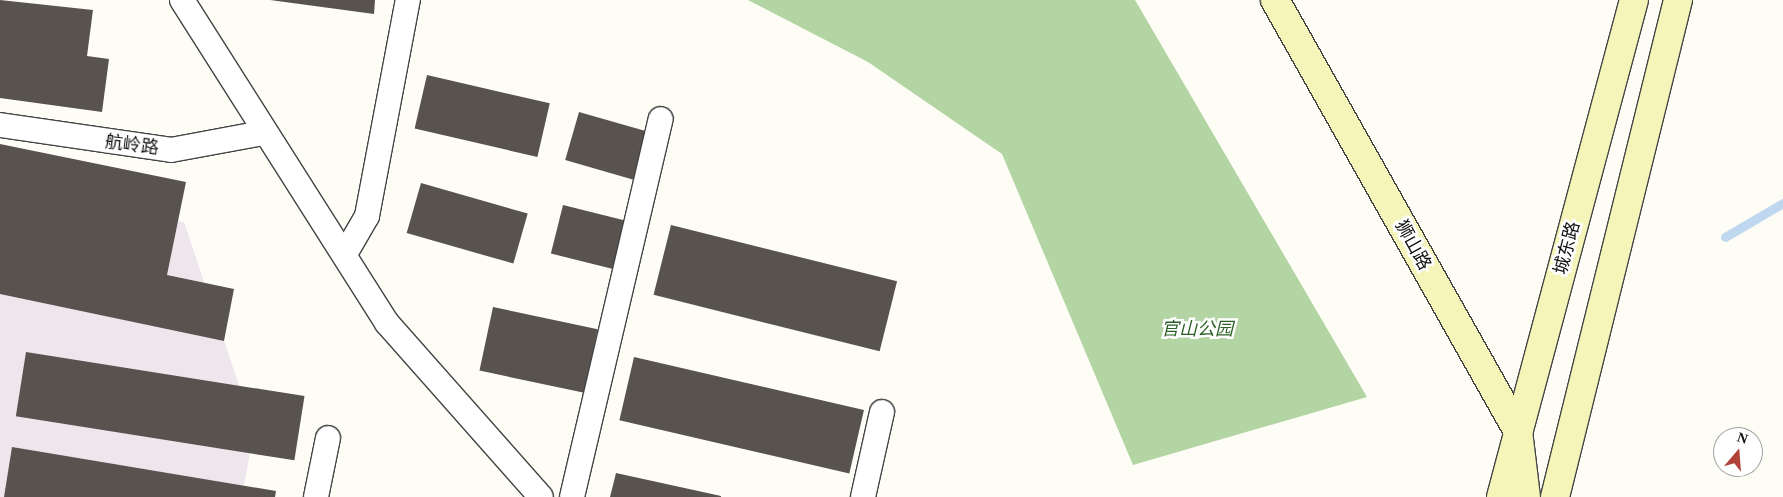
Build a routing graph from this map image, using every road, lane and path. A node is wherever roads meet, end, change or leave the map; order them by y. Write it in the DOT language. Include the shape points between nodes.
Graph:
graph roads {
  1 [pos="182,0"];
  2 [pos="408,0"];
  3 [pos="1275,0"];
  4 [pos="1634,0"];
  5 [pos="1678,0"];
  6 [pos="661,119"];
  7 [pos="0,125"];
  8 [pos="263,134"];
  9 [pos="345,254"];
  10 [pos="882,412"];
  11 [pos="1518,431"];
  12 [pos="328,438"];
  13 [pos="316,497"];
  14 [pos="541,497"];
  15 [pos="572,497"];
  16 [pos="863,497"];
  17 [pos="1501,497"];
  18 [pos="1526,497"];
  19 [pos="1555,497"];
  1 -- 8 [label="street"];
  2 -- 9 [label="street" via="367,216"];
  3 -- 11 [label="street, 狮山路"];
  4 -- 11 [label="street, 城东路"];
  5 -- 19 [label="street"];
  6 -- 15 [label="street"];
  7 -- 8 [label="street, 航岭路" via="171,150"];
  8 -- 9 [label="street"];
  9 -- 14 [label="street" via="387,323"];
  10 -- 16 [label="street"];
  11 -- 17 [label="street, 城东路"];
  11 -- 18 [label="street, 狮山路"];
  12 -- 13 [label="street"];
}
